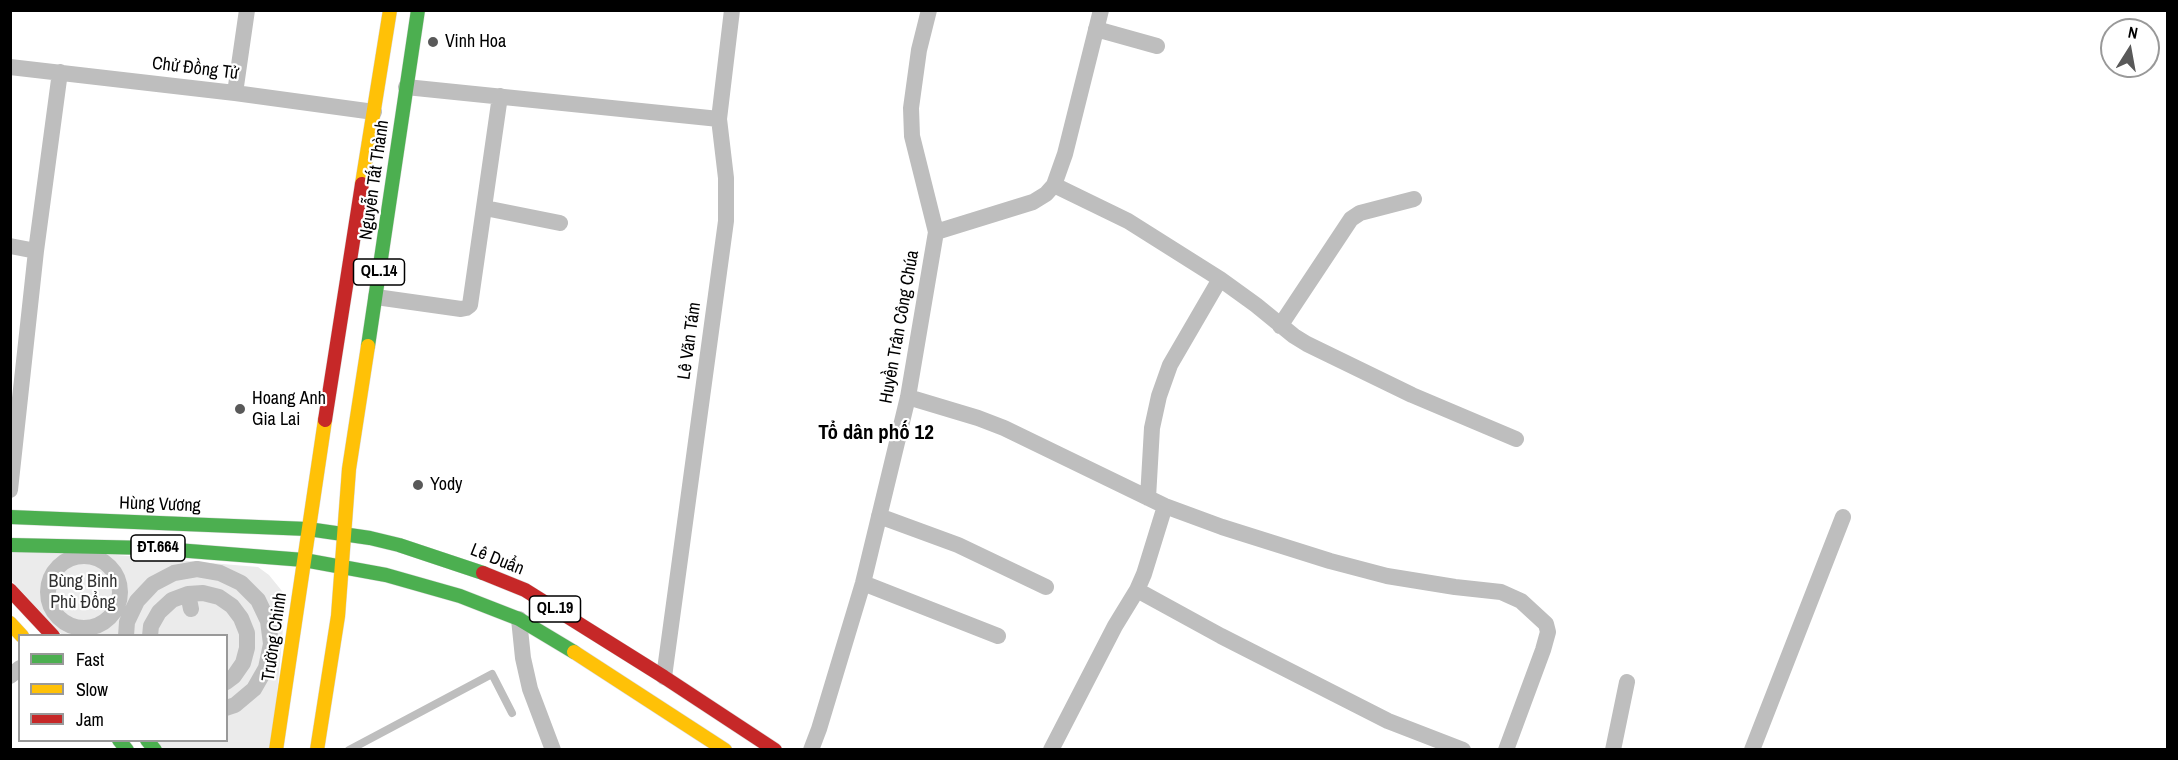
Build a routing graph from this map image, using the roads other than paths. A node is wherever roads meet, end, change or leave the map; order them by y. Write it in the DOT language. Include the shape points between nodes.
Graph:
graph roads {
  1 [pos="247,10"];
  2 [pos="390,10"];
  3 [pos="418,10"];
  4 [pos="732,10"];
  5 [pos="929,10"];
  6 [pos="1101,10"];
  7 [pos="1096,29"];
  8 [pos="1157,46"];
  9 [pos="10,67"];
  10 [pos="60,72"];
  11 [pos="406,87"];
  12 [pos="235,93"];
  13 [pos="500,96"];
  14 [pos="374,112"];
  15 [pos="719,119"];
  16 [pos="1054,185"];
  17 [pos="1413,199"];
  18 [pos="485,208"];
  19 [pos="560,223"];
  20 [pos="936,232"];
  21 [pos="10,246"];
  22 [pos="36,250"];
  23 [pos="1220,279"];
  24 [pos="376,297"];
  25 [pos="1280,326"];
  26 [pos="908,397"];
  27 [pos="1516,439"];
  28 [pos="10,490"];
  29 [pos="1148,498"];
  30 [pos="1165,506"];
  31 [pos="879,516"];
  32 [pos="1843,516"];
  33 [pos="10,517"];
  34 [pos="152,522"];
  35 [pos="308,529"];
  36 [pos="344,533"];
  37 [pos="10,545"];
  38 [pos="151,548"];
  39 [pos="179,550"];
  40 [pos="304,560"];
  41 [pos="342,566"];
  42 [pos="184,571"];
  43 [pos="863,584"];
  44 [pos="120,586"];
  45 [pos="1046,587"];
  46 [pos="10,590"];
  47 [pos="1137,590"];
  48 [pos="519,619"];
  49 [pos="51,634"];
  50 [pos="126,634"];
  51 [pos="150,634"];
  52 [pos="998,636"];
  53 [pos="263,674"];
  54 [pos="664,676"];
  55 [pos="228,680"];
  56 [pos="1627,682"];
  57 [pos="286,688"];
  58 [pos="228,707"];
  59 [pos="512,714"];
  60 [pos="276,750"];
  61 [pos="317,750"];
  62 [pos="349,750"];
  63 [pos="553,750"];
  64 [pos="725,750"];
  65 [pos="775,750"];
  66 [pos="811,750"];
  67 [pos="1051,750"];
  68 [pos="1463,750"];
  69 [pos="1506,750"];
  70 [pos="1613,750"];
  71 [pos="1752,750"];
  1 -- 12 [label="street"];
  2 -- 14 [label="main road, Nguyễn Tất Thành / QL.14"];
  3 -- 11 [label="main road, Nguyễn Tất Thành / QL.14"];
  4 -- 15 [label="street, Lê Văn Tám"];
  5 -- 20 [label="street, Huyền Trân Công Chúa" via="911,108 912,136"];
  6 -- 7 [label="street"];
  7 -- 8 [label="street"];
  7 -- 16 [label="street"];
  9 -- 10 [label="street, Chử Đồng Tử"];
  10 -- 12 [label="street, Chử Đồng Tử"];
  10 -- 22 [label="street"];
  11 -- 13 [label="street"];
  11 -- 24 [label="main road, Nguyễn Tất Thành / QL.14"];
  12 -- 14 [label="street, Chử Đồng Tử"];
  13 -- 15 [label="street"];
  13 -- 18 [label="street"];
  14 -- 35 [label="main road, Nguyễn Tất Thành / QL.14"];
  15 -- 54 [label="street, Lê Văn Tám" via="726,221"];
  16 -- 20 [label="street" via="1033,202"];
  16 -- 23 [label="street" via="1128,221"];
  17 -- 25 [label="street" via="1351,219"];
  18 -- 19 [label="street"];
  18 -- 24 [label="street" via="472,296 466,308"];
  20 -- 26 [label="street, Huyền Trân Công Chúa"];
  21 -- 22 [label="street"];
  22 -- 28 [label="street"];
  23 -- 25 [label="street"];
  23 -- 29 [label="street" via="1170,365 1159,396 1152,428"];
  24 -- 36 [label="main road, Nguyễn Tất Thành / QL.14"];
  25 -- 27 [label="street" via="1307,344 1412,395"];
  26 -- 29 [label="street" via="1004,428"];
  26 -- 31 [label="street, Huyền Trân Công Chúa"];
  29 -- 30 [label="street"];
  30 -- 47 [label="street"];
  30 -- 69 [label="street" via="1274,544 1376,573 1501,592 1521,601 1546,624 1548,632"];
  31 -- 43 [label="street, Huyền Trân Công Chúa"];
  31 -- 45 [label="street" via="958,545"];
  32 -- 71 [label="street"];
  33 -- 34 [label="main road, Hùng Vương"];
  34 -- 35 [label="main road, Hùng Vương"];
  34 -- 38 [label="main road"];
  35 -- 36 [label="main road, Lê Duẩn / QL.19"];
  35 -- 40 [label="main road, Trường Chinh / QL.14"];
  36 -- 41 [label="main road, QL.14"];
  36 -- 54 [label="main road, Lê Duẩn / QL.19" via="399,545 499,578"];
  37 -- 38 [label="main road, ĐT.664"];
  38 -- 39 [label="main road, ĐT.664"];
  39 -- 40 [label="main road, ĐT.664"];
  39 -- 42 [label="street"];
  40 -- 41 [label="main road, QL.19"];
  40 -- 57 [label="main road, Trường Chinh / QL.14"];
  41 -- 48 [label="main road, QL.19" via="460,596"];
  41 -- 61 [label="main road, QL.14"];
  42 -- 50 [label="street" via="153,584 137,602 127,622"];
  42 -- 53 [label="street" via="220,573 241,583 258,600 268,621 271,644"];
  43 -- 52 [label="street"];
  43 -- 66 [label="street, Huyền Trân Công Chúa"];
  44 -- 44 [label="street" via="109,565 87,556 64,561 49,579 47,591 54,614 80,628 98,626 109,619 116,610"];
  46 -- 49 [label="main road"];
  47 -- 67 [label="street"];
  47 -- 68 [label="street" via="1388,721"];
  48 -- 63 [label="street" via="530,689"];
  48 -- 64 [label="main road, QL.19"];
  51 -- 55 [label="street" via="159,612 172,600 190,601 203,593 219,597 232,606 247,633 247,648"];
  53 -- 57 [label="street"];
  53 -- 58 [label="street" via="254,689"];
  54 -- 65 [label="main road, Lê Duẩn / QL.19"];
  56 -- 70 [label="street"];
  57 -- 60 [label="main road, Trường Chinh / QL.14"];
  59 -- 62 [label="lane" via="492,674"];
}
